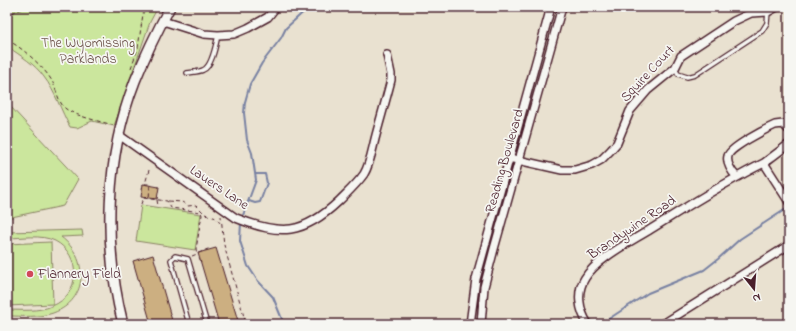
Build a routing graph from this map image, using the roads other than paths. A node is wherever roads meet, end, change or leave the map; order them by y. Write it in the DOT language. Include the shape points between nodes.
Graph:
graph roads {
  1 [pos="170,7"];
  2 [pos="276,7"];
  3 [pos="551,7"];
  4 [pos="562,7"];
  5 [pos="777,7"];
  6 [pos="768,12"];
  7 [pos="163,21"];
  8 [pos="218,35"];
  9 [pos="387,55"];
  10 [pos="675,68"];
  11 [pos="187,73"];
  12 [pos="789,130"];
  13 [pos="119,135"];
  14 [pos="789,144"];
  15 [pos="509,158"];
  16 [pos="519,160"];
  17 [pos="764,162"];
  18 [pos="736,176"];
  19 [pos="789,202"];
  20 [pos="789,245"];
  21 [pos="123,324"];
  22 [pos="189,324"];
  23 [pos="207,324"];
  24 [pos="470,324"];
  25 [pos="481,324"];
  26 [pos="588,324"];
  27 [pos="663,324"];
  1 -- 7 [label="street"];
  2 -- 8 [label="street" via="268,17 248,28 234,34"];
  3 -- 15 [label="street, Reading Boulevard"];
  4 -- 16 [label="street, Reading Boulevard"];
  5 -- 6 [label="street, Squire Court"];
  6 -- 10 [label="street, Squire Court" via="751,13 734,21 680,56"];
  6 -- 10 [label="lane" via="767,23 762,31 696,75 687,77 678,74"];
  7 -- 8 [label="street" via="204,34"];
  7 -- 13 [label="street" via="134,82"];
  8 -- 11 [label="lane" via="216,49 206,69"];
  9 -- 13 [label="street, Lauers Lane" via="391,80 364,174 326,213 310,223 285,230 267,228 236,218"];
  10 -- 16 [label="street, Squire Court" via="640,98 630,112 617,143 592,165 575,170 562,170"];
  12 -- 18 [label="street" via="782,124 775,125 728,154 727,158"];
  13 -- 21 [label="street" via="111,195 110,227 114,278"];
  14 -- 17 [label="street, Brandywine Road"];
  15 -- 16 [label="street, Squire Court"];
  15 -- 24 [label="street, Reading Boulevard" via="476,279"];
  16 -- 25 [label="street, Reading Boulevard" via="484,287"];
  17 -- 18 [label="street, Brandywine Road"];
  17 -- 19 [label="street"];
  18 -- 26 [label="street, Brandywine Road" via="593,267 584,278 580,297 581,311"];
  20 -- 27 [label="street"];
  22 -- 23 [label="lane" via="171,260 175,256 188,259"];
}
